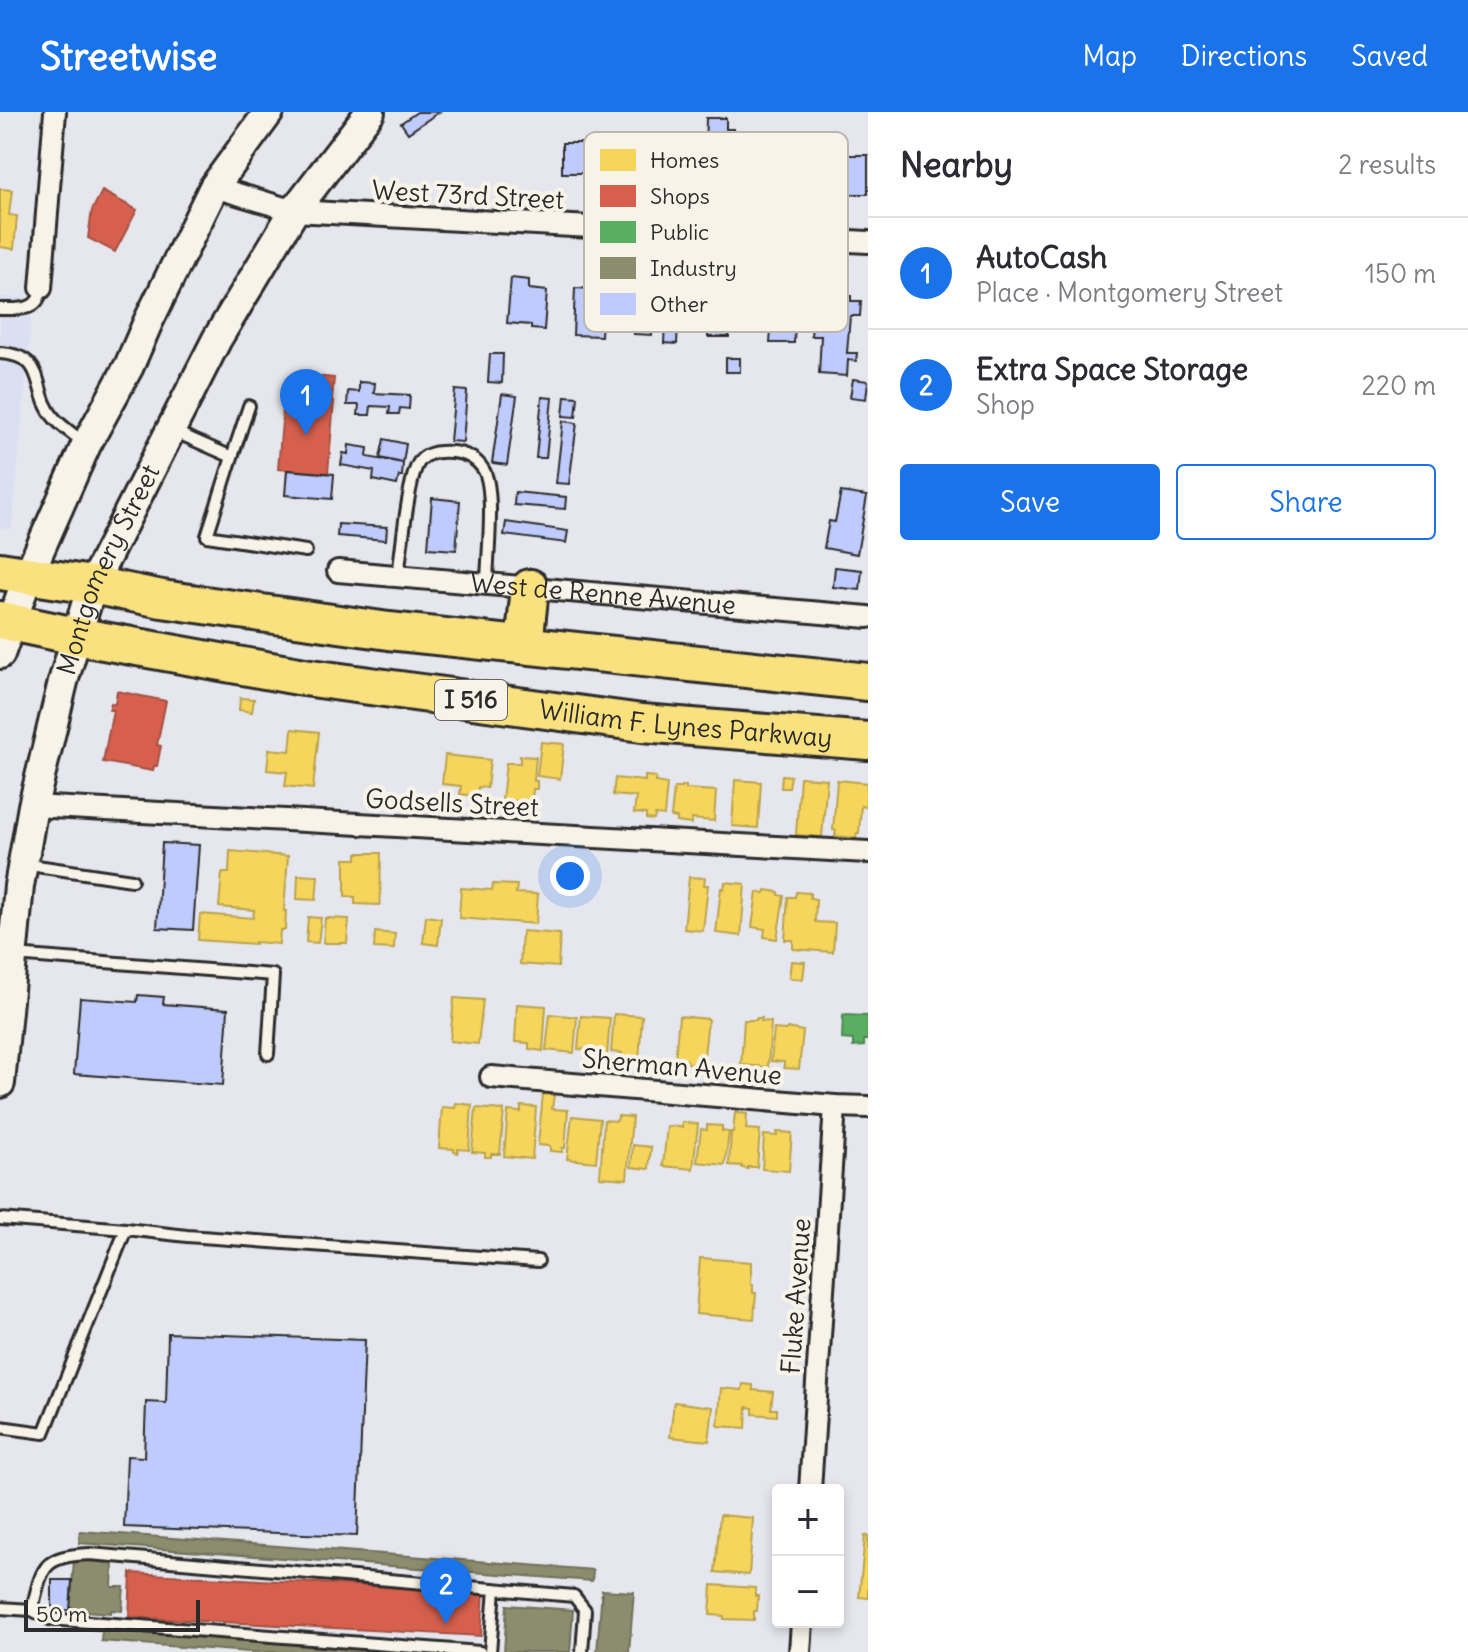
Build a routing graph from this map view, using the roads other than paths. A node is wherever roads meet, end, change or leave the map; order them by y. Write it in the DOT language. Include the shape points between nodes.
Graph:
graph roads {
  1 [pos="55,112"];
  2 [pos="269,112"];
  3 [pos="370,112"];
  4 [pos="214,187"];
  5 [pos="294,211"];
  6 [pos="584,227"];
  7 [pos="848,241"];
  8 [pos="868,242"];
  9 [pos="41,288"];
  10 [pos="0,309"];
  11 [pos="0,353"];
  12 [pos="249,406"];
  13 [pos="170,429"];
  14 [pos="86,445"];
  15 [pos="232,457"];
  16 [pos="306,551"];
  17 [pos="338,571"];
  18 [pos="14,574"];
  19 [pos="398,577"];
  20 [pos="487,584"];
  21 [pos="92,585"];
  22 [pos="530,588"];
  23 [pos="868,617"];
  24 [pos="3,632"];
  25 [pos="76,636"];
  26 [pos="524,645"];
  27 [pos="868,682"];
  28 [pos="868,741"];
  29 [pos="33,806"];
  30 [pos="868,852"];
  31 [pos="22,864"];
  32 [pos="132,880"];
  33 [pos="12,954"];
  34 [pos="268,1054"];
  35 [pos="491,1077"];
  36 [pos="0,1083"];
  37 [pos="835,1106"];
  38 [pos="868,1107"];
  39 [pos="0,1219"];
  40 [pos="126,1229"];
  41 [pos="538,1261"];
  42 [pos="0,1427"];
  43 [pos="810,1484"];
  44 [pos="495,1589"];
  45 [pos="0,1608"];
  46 [pos="32,1610"];
  47 [pos="802,1628"];
  48 [pos="480,1652"];
  49 [pos="490,1652"];
  50 [pos="582,1652"];
  51 [pos="800,1652"];
  1 -- 9 [label="street"];
  2 -- 4 [label="street"];
  3 -- 5 [label="street, Montgomery Street"];
  4 -- 5 [label="street, West 73rd Street"];
  4 -- 14 [label="street"];
  5 -- 6 [label="street, West 73rd Street"];
  5 -- 13 [label="street, Montgomery Street"];
  7 -- 8 [label="street, West 73rd Street"];
  9 -- 10 [label="lane" via="35,304"];
  11 -- 14 [label="lane" via="26,358 33,365 54,418"];
  12 -- 15 [label="lane"];
  13 -- 15 [label="lane"];
  13 -- 21 [label="street, Montgomery Street"];
  14 -- 18 [label="street"];
  15 -- 16 [label="lane" via="207,536"];
  17 -- 19 [label="street, West de Renne Avenue"];
  18 -- 21 [label="highway"];
  18 -- 24 [label="street"];
  19 -- 20 [label="street, West de Renne Avenue"];
  19 -- 20 [label="lane" via="418,463 442,451 466,453 483,469 489,486"];
  20 -- 22 [label="street, West de Renne Avenue"];
  21 -- 25 [label="street, Montgomery Street"];
  21 -- 26 [label="highway, I 516" via="177,602"];
  22 -- 23 [label="street, West de Renne Avenue"];
  22 -- 26 [label="highway"];
  24 -- 25 [label="highway"];
  25 -- 28 [label="highway, William F. Lynes Parkway / I 516" via="304,677 642,723"];
  25 -- 29 [label="street, Montgomery Street"];
  26 -- 27 [label="highway, I 516"];
  29 -- 30 [label="street, Godsells Street"];
  29 -- 31 [label="street, Montgomery Street"];
  31 -- 32 [label="lane"];
  31 -- 33 [label="street, Montgomery Street"];
  33 -- 34 [label="lane" via="273,975"];
  33 -- 36 [label="street, Montgomery Street"];
  35 -- 37 [label="street, Sherman Avenue"];
  37 -- 38 [label="street, Sherman Avenue"];
  37 -- 43 [label="street, Fluke Avenue"];
  39 -- 40 [label="lane"];
  40 -- 41 [label="lane"];
  40 -- 42 [label="lane" via="44,1433"];
  44 -- 46 [label="lane" via="65,1555 49,1562 40,1576"];
  44 -- 49 [label="lane"];
  44 -- 50 [label="lane" via="574,1596 585,1610"];
  45 -- 46 [label="lane"];
  46 -- 48 [label="lane" via="49,1619"];
  47 -- 51 [label="street"];
}
